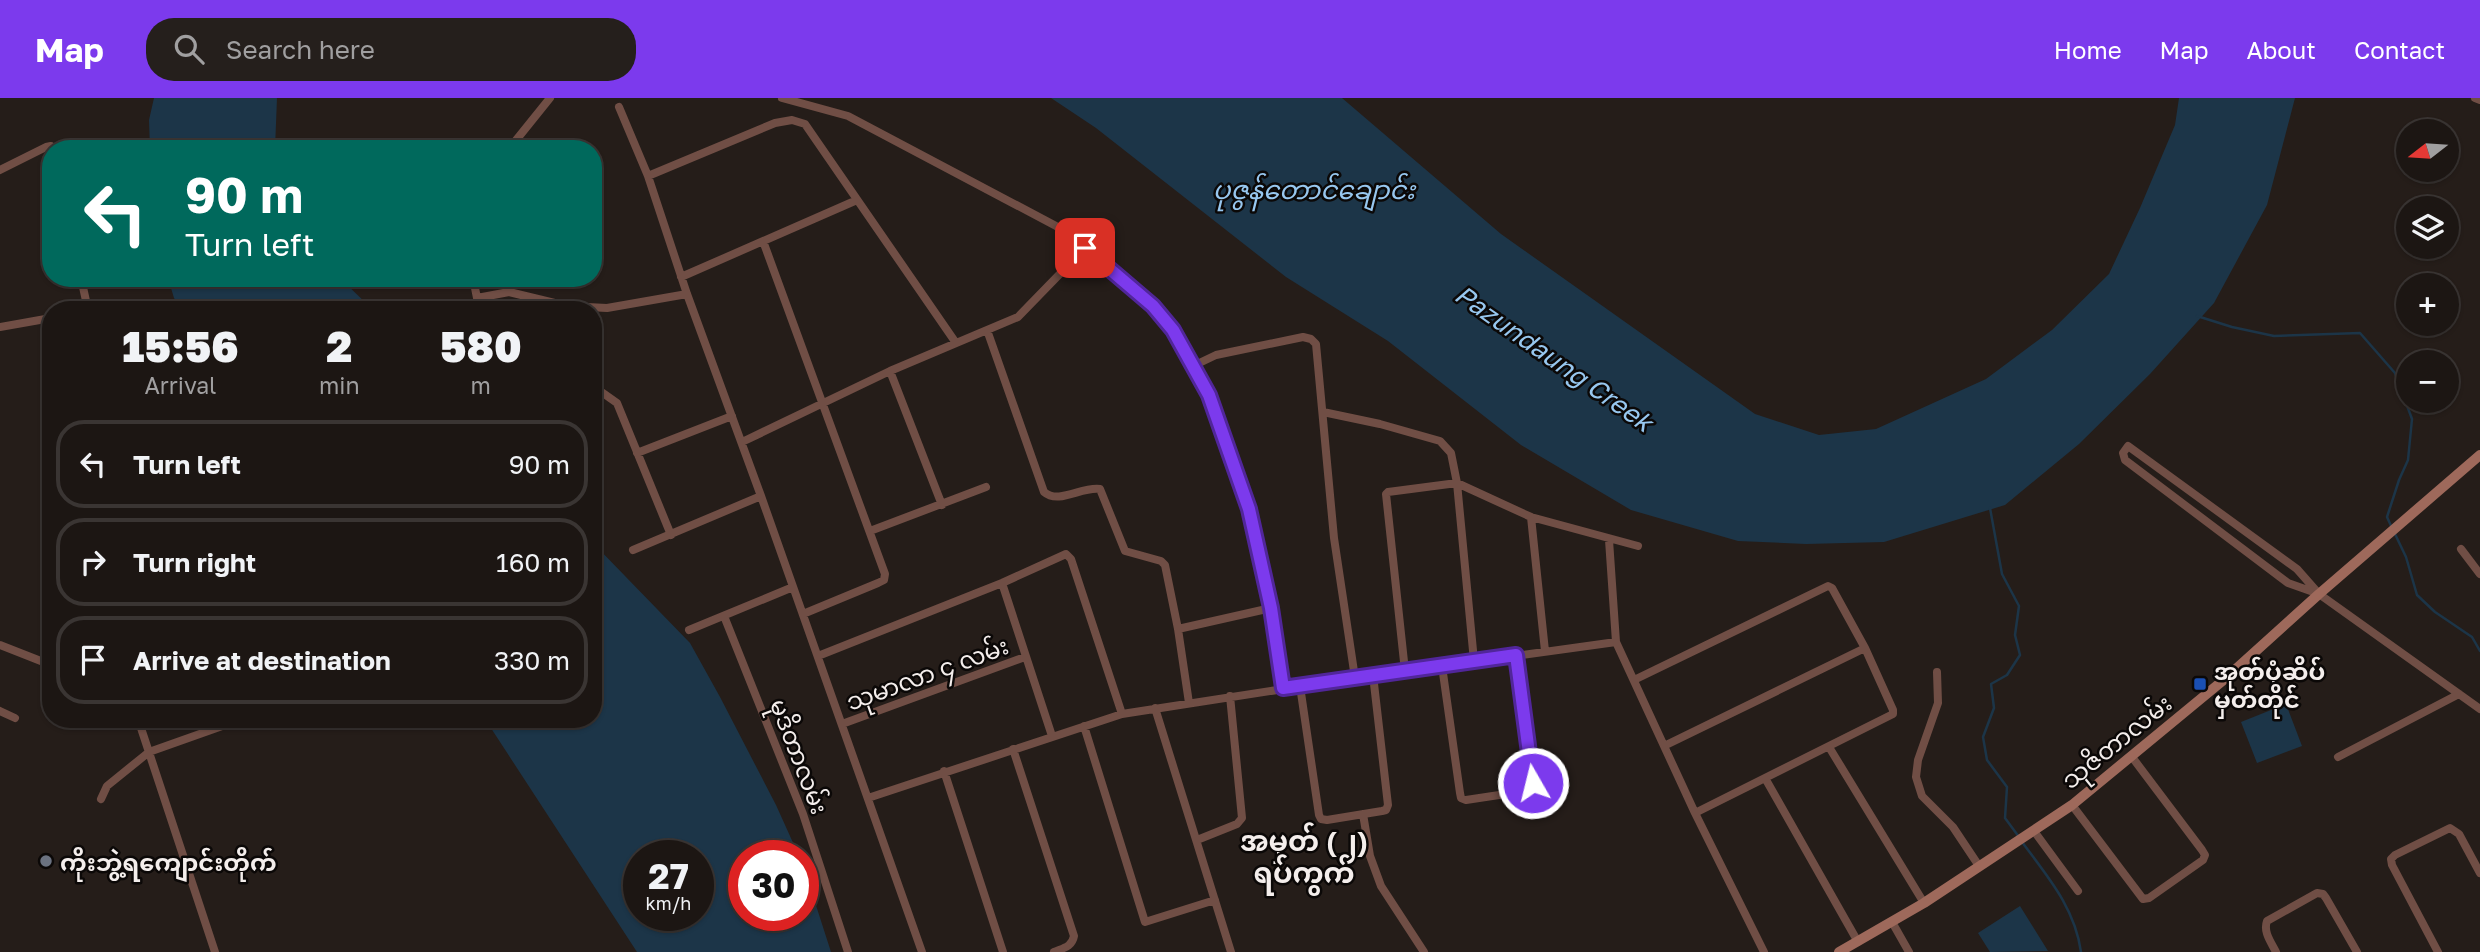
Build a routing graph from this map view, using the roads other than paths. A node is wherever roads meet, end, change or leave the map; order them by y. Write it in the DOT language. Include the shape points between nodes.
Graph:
graph roads {
  1 [pos="550,98"];
  2 [pos="782,98"];
  3 [pos="619,107"];
  4 [pos="515,140"];
  5 [pos="42,149"];
  6 [pos="0,170"];
  7 [pos="648,176"];
  8 [pos="857,200"];
  9 [pos="763,242"];
  10 [pos="1085,248"];
  11 [pos="681,276"];
  12 [pos="475,287"];
  13 [pos="687,294"];
  14 [pos="477,298"];
  15 [pos="478,301"];
  16 [pos="542,301"];
  17 [pos="602,308"];
  18 [pos="42,320"];
  19 [pos="0,327"];
  20 [pos="987,330"];
  21 [pos="956,343"];
  22 [pos="1193,366"];
  23 [pos="890,371"];
  24 [pos="602,392"];
  25 [pos="822,404"];
  26 [pos="1323,412"];
  27 [pos="732,416"];
  28 [pos="742,442"];
  29 [pos="637,453"];
  30 [pos="2480,455"];
  31 [pos="1457,483"];
  32 [pos="986,488"];
  33 [pos="761,496"];
  34 [pos="942,505"];
  35 [pos="1531,517"];
  36 [pos="870,531"];
  37 [pos="670,534"];
  38 [pos="2254,538"];
  39 [pos="1609,540"];
  40 [pos="1638,546"];
  41 [pos="2461,549"];
  42 [pos="633,550"];
  43 [pos="2246,551"];
  44 [pos="2480,574"];
  45 [pos="1002,583"];
  46 [pos="793,587"];
  47 [pos="2319,594"];
  48 [pos="1271,608"];
  49 [pos="803,614"];
  50 [pos="724,616"];
  51 [pos="1178,629"];
  52 [pos="689,630"];
  53 [pos="1616,642"];
  54 [pos="0,645"];
  55 [pos="1865,648"];
  56 [pos="1545,651"];
  57 [pos="1516,655"];
  58 [pos="818,656"];
  59 [pos="1025,657"];
  60 [pos="1474,661"];
  61 [pos="42,662"];
  62 [pos="1441,666"];
  63 [pos="1405,671"];
  64 [pos="1937,672"];
  65 [pos="1373,675"];
  66 [pos="1355,678"];
  67 [pos="1634,680"];
  68 [pos="1300,686"];
  69 [pos="1283,688"];
  70 [pos="2459,694"];
  71 [pos="1230,696"];
  72 [pos="1189,703"];
  73 [pos="1155,708"];
  74 [pos="2480,709"];
  75 [pos="0,711"];
  76 [pos="1122,714"];
  77 [pos="15,718"];
  78 [pos="842,724"];
  79 [pos="1084,726"];
  80 [pos="141,728"];
  81 [pos="217,728"];
  82 [pos="1052,736"];
  83 [pos="1664,746"];
  84 [pos="1829,747"];
  85 [pos="1013,749"];
  86 [pos="149,752"];
  87 [pos="2132,757"];
  88 [pos="2338,757"];
  89 [pos="944,771"];
  90 [pos="1765,778"];
  91 [pos="868,798"];
  92 [pos="102,799"];
  93 [pos="2072,805"];
  94 [pos="1695,813"];
  95 [pos="1363,814"];
  96 [pos="2032,832"];
  97 [pos="1197,840"];
  98 [pos="1979,866"];
  99 [pos="2480,873"];
  100 [pos="2078,891"];
  101 [pos="1215,900"];
  102 [pos="1924,902"];
  103 [pos="1892,922"];
  104 [pos="1858,942"];
  105 [pos="215,952"];
  106 [pos="848,952"];
  107 [pos="922,952"];
  108 [pos="1003,952"];
  109 [pos="1054,952"];
  110 [pos="1231,952"];
  111 [pos="1424,952"];
  112 [pos="1764,952"];
  113 [pos="1839,952"];
  114 [pos="1909,952"];
  115 [pos="2276,952"];
  116 [pos="2357,952"];
  117 [pos="2438,952"];
  1 -- 4 [label="street"];
  2 -- 10 [label="street" via="848,116 1056,226"];
  3 -- 7 [label="street"];
  5 -- 6 [label="street"];
  7 -- 8 [label="street" via="792,120 805,124"];
  7 -- 11 [label="street"];
  8 -- 9 [label="street"];
  8 -- 21 [label="street"];
  9 -- 11 [label="street"];
  9 -- 25 [label="street"];
  10 -- 20 [label="street" via="1026,311"];
  10 -- 22 [label="street" via="1153,306"];
  11 -- 13 [label="street"];
  12 -- 14 [label="street"];
  13 -- 17 [label="street"];
  13 -- 27 [label="street"];
  14 -- 15 [label="street"];
  14 -- 16 [label="street" via="509,292"];
  18 -- 19 [label="street"];
  20 -- 21 [label="street"];
  20 -- 51 [label="street" via="1044,492 1058,497 1100,489 1125,551 1165,565"];
  21 -- 23 [label="street"];
  22 -- 26 [label="street" via="1216,355 1311,339 1316,344"];
  22 -- 48 [label="street" via="1209,395 1249,509"];
  23 -- 25 [label="street"];
  23 -- 34 [label="street"];
  24 -- 29 [label="street" via="617,403"];
  25 -- 28 [label="street"];
  25 -- 36 [label="street"];
  26 -- 31 [label="street" via="1440,441 1451,453"];
  26 -- 66 [label="street" via="1334,538"];
  27 -- 28 [label="street"];
  27 -- 29 [label="street"];
  28 -- 33 [label="street"];
  29 -- 37 [label="street"];
  30 -- 47 [label="main road, သုဇိတာလမ်း"];
  31 -- 35 [label="street"];
  31 -- 60 [label="street"];
  31 -- 63 [label="street" via="1386,495"];
  32 -- 34 [label="street"];
  33 -- 37 [label="street"];
  33 -- 46 [label="street"];
  34 -- 36 [label="street"];
  35 -- 39 [label="street"];
  35 -- 56 [label="street"];
  36 -- 49 [label="street" via="884,580"];
  37 -- 42 [label="street"];
  38 -- 43 [label="street"];
  38 -- 43 [label="street" via="2128,446 2123,453 2125,460"];
  38 -- 47 [label="street" via="2297,569"];
  39 -- 40 [label="street"];
  39 -- 53 [label="street"];
  41 -- 44 [label="street"];
  43 -- 47 [label="street" via="2288,583"];
  45 -- 58 [label="street"];
  45 -- 59 [label="street"];
  45 -- 76 [label="street" via="1066,554 1072,559"];
  46 -- 49 [label="street"];
  46 -- 50 [label="street"];
  47 -- 70 [label="street"];
  47 -- 87 [label="main road, သုဇိတာလမ်း"];
  48 -- 51 [label="street"];
  48 -- 69 [label="street"];
  49 -- 58 [label="street"];
  50 -- 52 [label="street"];
  50 -- 106 [label="street, မုဒိတာလမ်း" via="803,814"];
  51 -- 72 [label="street"];
  53 -- 56 [label="street"];
  53 -- 67 [label="street"];
  54 -- 61 [label="street"];
  55 -- 67 [label="street" via="1828,586"];
  55 -- 83 [label="street"];
  55 -- 84 [label="street" via="1893,714"];
  56 -- 57 [label="street"];
  57 -- 60 [label="street"];
  57 -- 62 [label="street" via="1531,789 1466,800 1461,799"];
  58 -- 78 [label="street"];
  59 -- 78 [label="street, သုမာလာ ၄ လမ်း"];
  59 -- 82 [label="street"];
  60 -- 62 [label="street"];
  62 -- 63 [label="street"];
  63 -- 65 [label="street"];
  64 -- 98 [label="street" via="1938,703 1918,760 1918,789 1954,827"];
  65 -- 66 [label="street"];
  65 -- 95 [label="street" via="1388,805 1386,810"];
  66 -- 68 [label="street"];
  67 -- 83 [label="street"];
  68 -- 69 [label="street"];
  68 -- 95 [label="street" via="1321,819"];
  69 -- 71 [label="street"];
  70 -- 74 [label="street"];
  70 -- 88 [label="street"];
  71 -- 72 [label="street"];
  71 -- 97 [label="street" via="1242,818"];
  72 -- 73 [label="street"];
  73 -- 76 [label="street"];
  73 -- 97 [label="street"];
  75 -- 77 [label="street"];
  76 -- 79 [label="street"];
  78 -- 91 [label="street"];
  79 -- 82 [label="street"];
  79 -- 101 [label="street" via="1145,922"];
  80 -- 86 [label="street"];
  81 -- 86 [label="street"];
  82 -- 85 [label="street"];
  83 -- 94 [label="street"];
  84 -- 90 [label="street"];
  84 -- 102 [label="street"];
  85 -- 89 [label="street"];
  85 -- 109 [label="street" via="1074,936 1073,943"];
  86 -- 92 [label="street" via="107,786"];
  86 -- 105 [label="street"];
  87 -- 93 [label="main road, သုဇိတာလမ်း"];
  87 -- 93 [label="street" via="2205,855 2203,860 2143,899"];
  89 -- 91 [label="street"];
  89 -- 108 [label="street"];
  90 -- 94 [label="street"];
  90 -- 104 [label="street"];
  91 -- 107 [label="street"];
  93 -- 96 [label="main road, သုဇိတာလမ်း"];
  94 -- 112 [label="street"];
  95 -- 111 [label="street" via="1381,886"];
  96 -- 98 [label="main road, သုဇိတာလမ်း"];
  96 -- 100 [label="street"];
  97 -- 101 [label="street"];
  98 -- 102 [label="main road"];
  99 -- 117 [label="street" via="2459,834 2450,828 2391,859"];
  101 -- 110 [label="street"];
  102 -- 103 [label="main road"];
  103 -- 104 [label="main road"];
  103 -- 114 [label="street"];
  104 -- 113 [label="main road"];
  115 -- 116 [label="street" via="2264,927 2267,921 2317,893 2323,894"];
}
